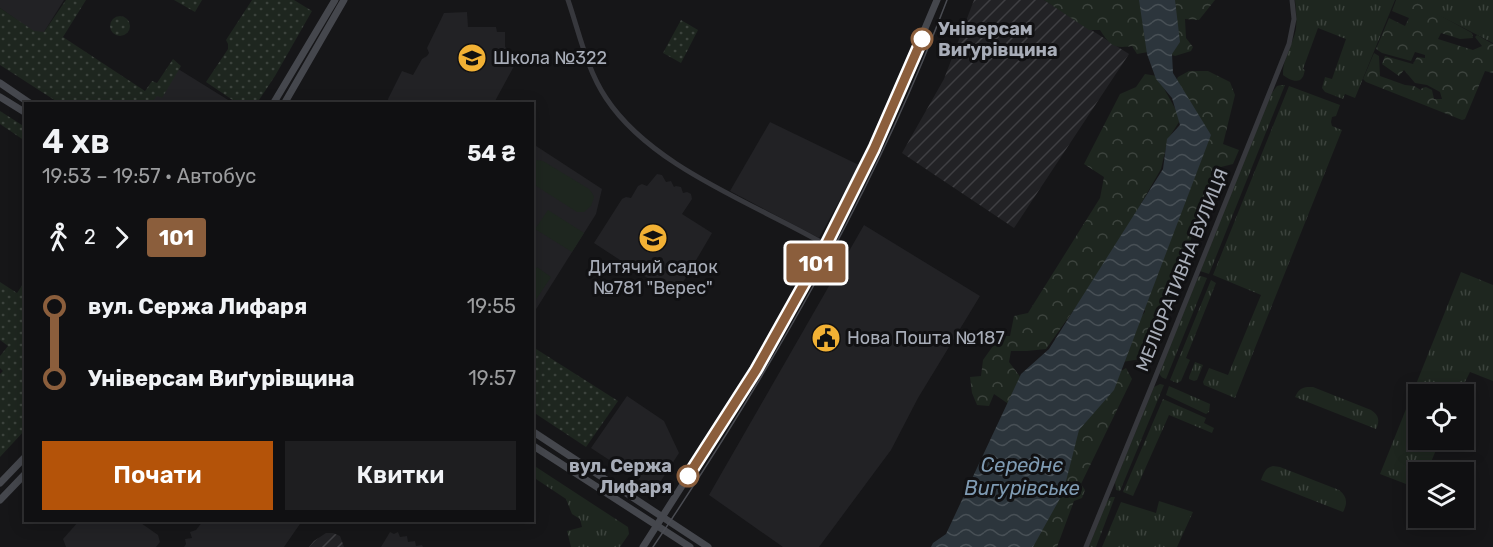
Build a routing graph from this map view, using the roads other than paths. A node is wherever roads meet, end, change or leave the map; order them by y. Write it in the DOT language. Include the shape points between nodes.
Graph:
graph roads {
  1 [pos="335,0"];
  2 [pos="345,0"];
  3 [pos="568,0"];
  4 [pos="938,0"];
  5 [pos="1292,0"];
  6 [pos="0,83"];
  7 [pos="0,97"];
  8 [pos="28,102"];
  9 [pos="274,102"];
  10 [pos="285,102"];
  11 [pos="24,112"];
  12 [pos="826,245"];
  13 [pos="534,432"];
  14 [pos="534,446"];
  15 [pos="24,458"];
  16 [pos="24,475"];
  17 [pos="0,483"];
  18 [pos="0,500"];
  19 [pos="663,517"];
  20 [pos="657,525"];
  21 [pos="643,547"];
  22 [pos="690,547"];
  23 [pos="708,547"];
  24 [pos="1086,547"];
  1 -- 9 [label="street"];
  2 -- 10 [label="street"];
  3 -- 12 [label="street" via="591,69 605,97 629,125 671,160"];
  4 -- 12 [label="street" via="874,149"];
  5 -- 24 [label="street, МЕЛІОРАТИВНА ВУЛИЦЯ" via="1294,19 1289,44"];
  6 -- 8 [label="street"];
  7 -- 11 [label="street"];
  12 -- 19 [label="street" via="756,370"];
  13 -- 19 [label="street"];
  14 -- 20 [label="street"];
  15 -- 17 [label="street"];
  16 -- 18 [label="street"];
  19 -- 20 [label="street"];
  19 -- 23 [label="street"];
  20 -- 21 [label="street"];
  20 -- 22 [label="street"];
}
